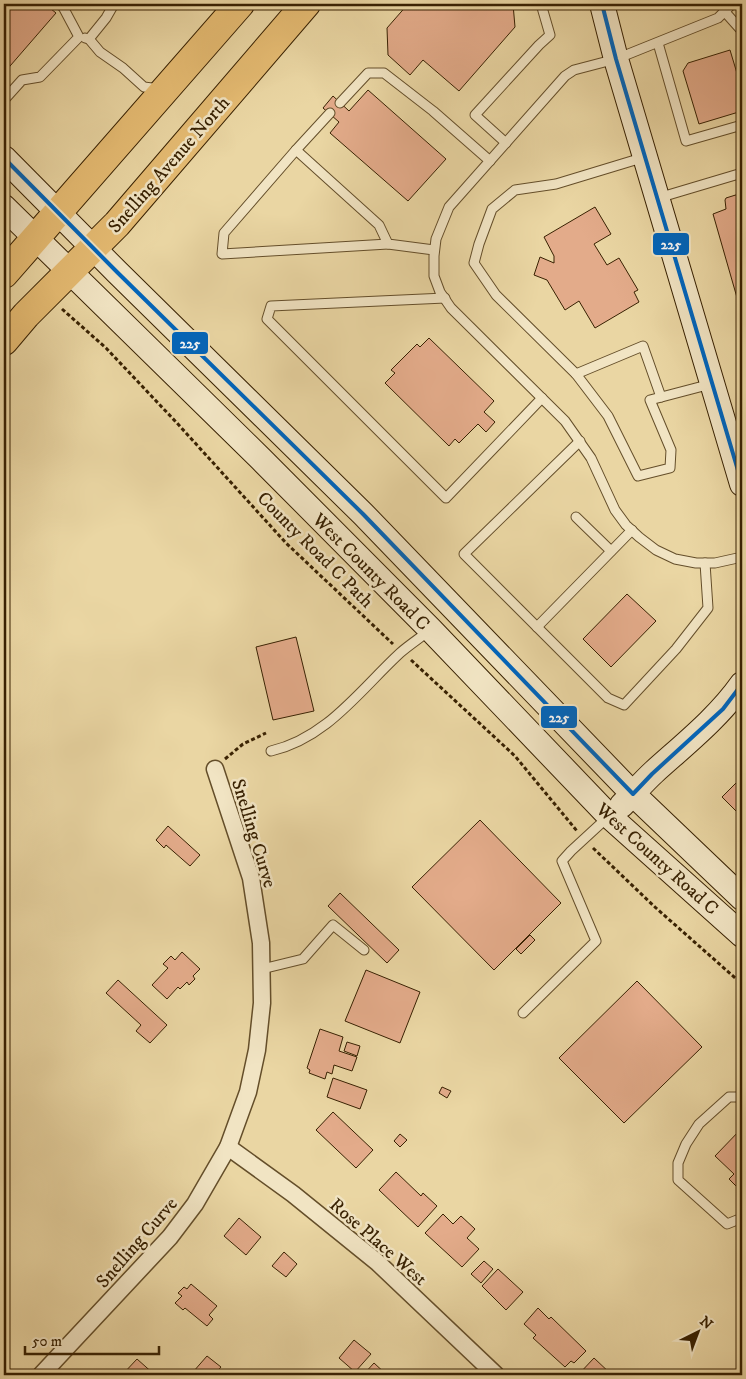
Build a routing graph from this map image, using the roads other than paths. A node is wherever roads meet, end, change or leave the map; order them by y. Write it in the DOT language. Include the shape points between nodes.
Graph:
graph roads {
  1 [pos="59,4"];
  2 [pos="114,4"];
  3 [pos="240,4"];
  4 [pos="306,4"];
  5 [pos="541,4"];
  6 [pos="602,4"];
  7 [pos="732,4"];
  8 [pos="723,8"];
  9 [pos="742,31"];
  10 [pos="78,37"];
  11 [pos="89,39"];
  12 [pos="658,43"];
  13 [pos="616,59"];
  14 [pos="165,90"];
  15 [pos="4,100"];
  16 [pos="340,102"];
  17 [pos="330,113"];
  18 [pos="742,125"];
  19 [pos="506,143"];
  20 [pos="296,150"];
  21 [pos="645,157"];
  22 [pos="4,158"];
  23 [pos="490,161"];
  24 [pos="742,173"];
  25 [pos="658,198"];
  26 [pos="4,207"];
  27 [pos="57,212"];
  28 [pos="35,238"];
  29 [pos="388,244"];
  30 [pos="94,248"];
  31 [pos="434,250"];
  32 [pos="70,271"];
  33 [pos="4,274"];
  34 [pos="445,298"];
  35 [pos="4,341"];
  36 [pos="576,374"];
  37 [pos="712,384"];
  38 [pos="661,397"];
  39 [pos="542,398"];
  40 [pos="580,441"];
  41 [pos="742,484"];
  42 [pos="576,517"];
  43 [pos="632,530"];
  44 [pos="611,551"];
  45 [pos="742,557"];
  46 [pos="705,563"];
  47 [pos="537,627"];
  48 [pos="431,630"];
  49 [pos="479,634"];
  50 [pos="741,689"];
  51 [pos="271,751"];
  52 [pos="215,769"];
  53 [pos="633,794"];
  54 [pos="609,816"];
  55 [pos="742,898"];
  56 [pos="742,935"];
  57 [pos="364,950"];
  58 [pos="262,969"];
  59 [pos="523,1013"];
  60 [pos="742,1097"];
  61 [pos="228,1147"];
  62 [pos="742,1218"];
  63 [pos="489,1373"];
  64 [pos="41,1375"];
  1 -- 10 [label="lane"];
  2 -- 11 [label="lane"];
  3 -- 14 [label="highway"];
  4 -- 30 [label="highway, Snelling Avenue North"];
  5 -- 19 [label="lane" via="550,35 475,115"];
  6 -- 13 [label="main road"];
  7 -- 8 [label="lane"];
  8 -- 9 [label="lane"];
  8 -- 12 [label="lane" via="718,18"];
  10 -- 11 [label="lane"];
  10 -- 15 [label="lane" via="40,77 22,80"];
  11 -- 14 [label="lane" via="100,52 144,87"];
  12 -- 13 [label="lane"];
  12 -- 18 [label="lane" via="686,141"];
  13 -- 19 [label="lane" via="574,70 565,76"];
  13 -- 21 [label="main road"];
  14 -- 27 [label="highway"];
  16 -- 23 [label="lane" via="368,74 384,73"];
  17 -- 20 [label="lane"];
  19 -- 23 [label="lane"];
  20 -- 29 [label="lane" via="379,225"];
  20 -- 29 [label="lane" via="224,233 222,254"];
  21 -- 25 [label="main road"];
  21 -- 36 [label="lane" via="556,184 515,190 492,210 478,244 474,262 496,295"];
  22 -- 27 [label="main road, West County Road C"];
  23 -- 31 [label="lane" via="449,207"];
  24 -- 25 [label="lane"];
  25 -- 37 [label="main road"];
  26 -- 28 [label="main road, West County Road C"];
  27 -- 28 [label="highway"];
  27 -- 30 [label="main road, West County Road C"];
  28 -- 32 [label="main road, West County Road C"];
  28 -- 33 [label="highway"];
  29 -- 31 [label="lane"];
  30 -- 32 [label="highway, Snelling Avenue North"];
  30 -- 49 [label="main road, West County Road C" via="363,514"];
  31 -- 34 [label="lane" via="434,276"];
  32 -- 35 [label="highway, Snelling Avenue North"];
  32 -- 48 [label="main road, West County Road C"];
  34 -- 39 [label="lane" via="451,308"];
  34 -- 39 [label="lane" via="271,306 268,319 446,498"];
  36 -- 38 [label="lane" via="643,346"];
  36 -- 38 [label="lane" via="608,416 638,476 670,468 671,450 650,400"];
  37 -- 38 [label="lane"];
  37 -- 41 [label="main road"];
  39 -- 40 [label="lane"];
  40 -- 43 [label="lane" via="615,510"];
  40 -- 47 [label="lane" via="464,554"];
  42 -- 44 [label="lane"];
  43 -- 44 [label="lane"];
  43 -- 46 [label="lane" via="656,550 675,559"];
  44 -- 47 [label="lane"];
  45 -- 46 [label="lane"];
  46 -- 47 [label="lane" via="708,608 624,705 608,698"];
  48 -- 49 [label="main road" via="454,627"];
  48 -- 51 [label="lane" via="402,652 352,703 318,731"];
  48 -- 54 [label="main road, West County Road C"];
  49 -- 53 [label="main road, West County Road C"];
  50 -- 53 [label="main road"];
  52 -- 58 [label="street, Snelling Curve" via="252,878"];
  53 -- 54 [label="main road"];
  53 -- 55 [label="main road, West County Road C"];
  54 -- 56 [label="main road, West County Road C"];
  54 -- 59 [label="lane" via="562,861 596,940"];
  57 -- 58 [label="lane" via="333,925 303,959"];
  58 -- 61 [label="street, Snelling Curve" via="257,1050 248,1092"];
  60 -- 62 [label="lane" via="729,1097 699,1124 678,1163 678,1180 727,1224"];
  61 -- 63 [label="street, Rose Place West" via="293,1194 377,1262"];
  61 -- 64 [label="street, Snelling Curve" via="195,1204 170,1237"];
}
